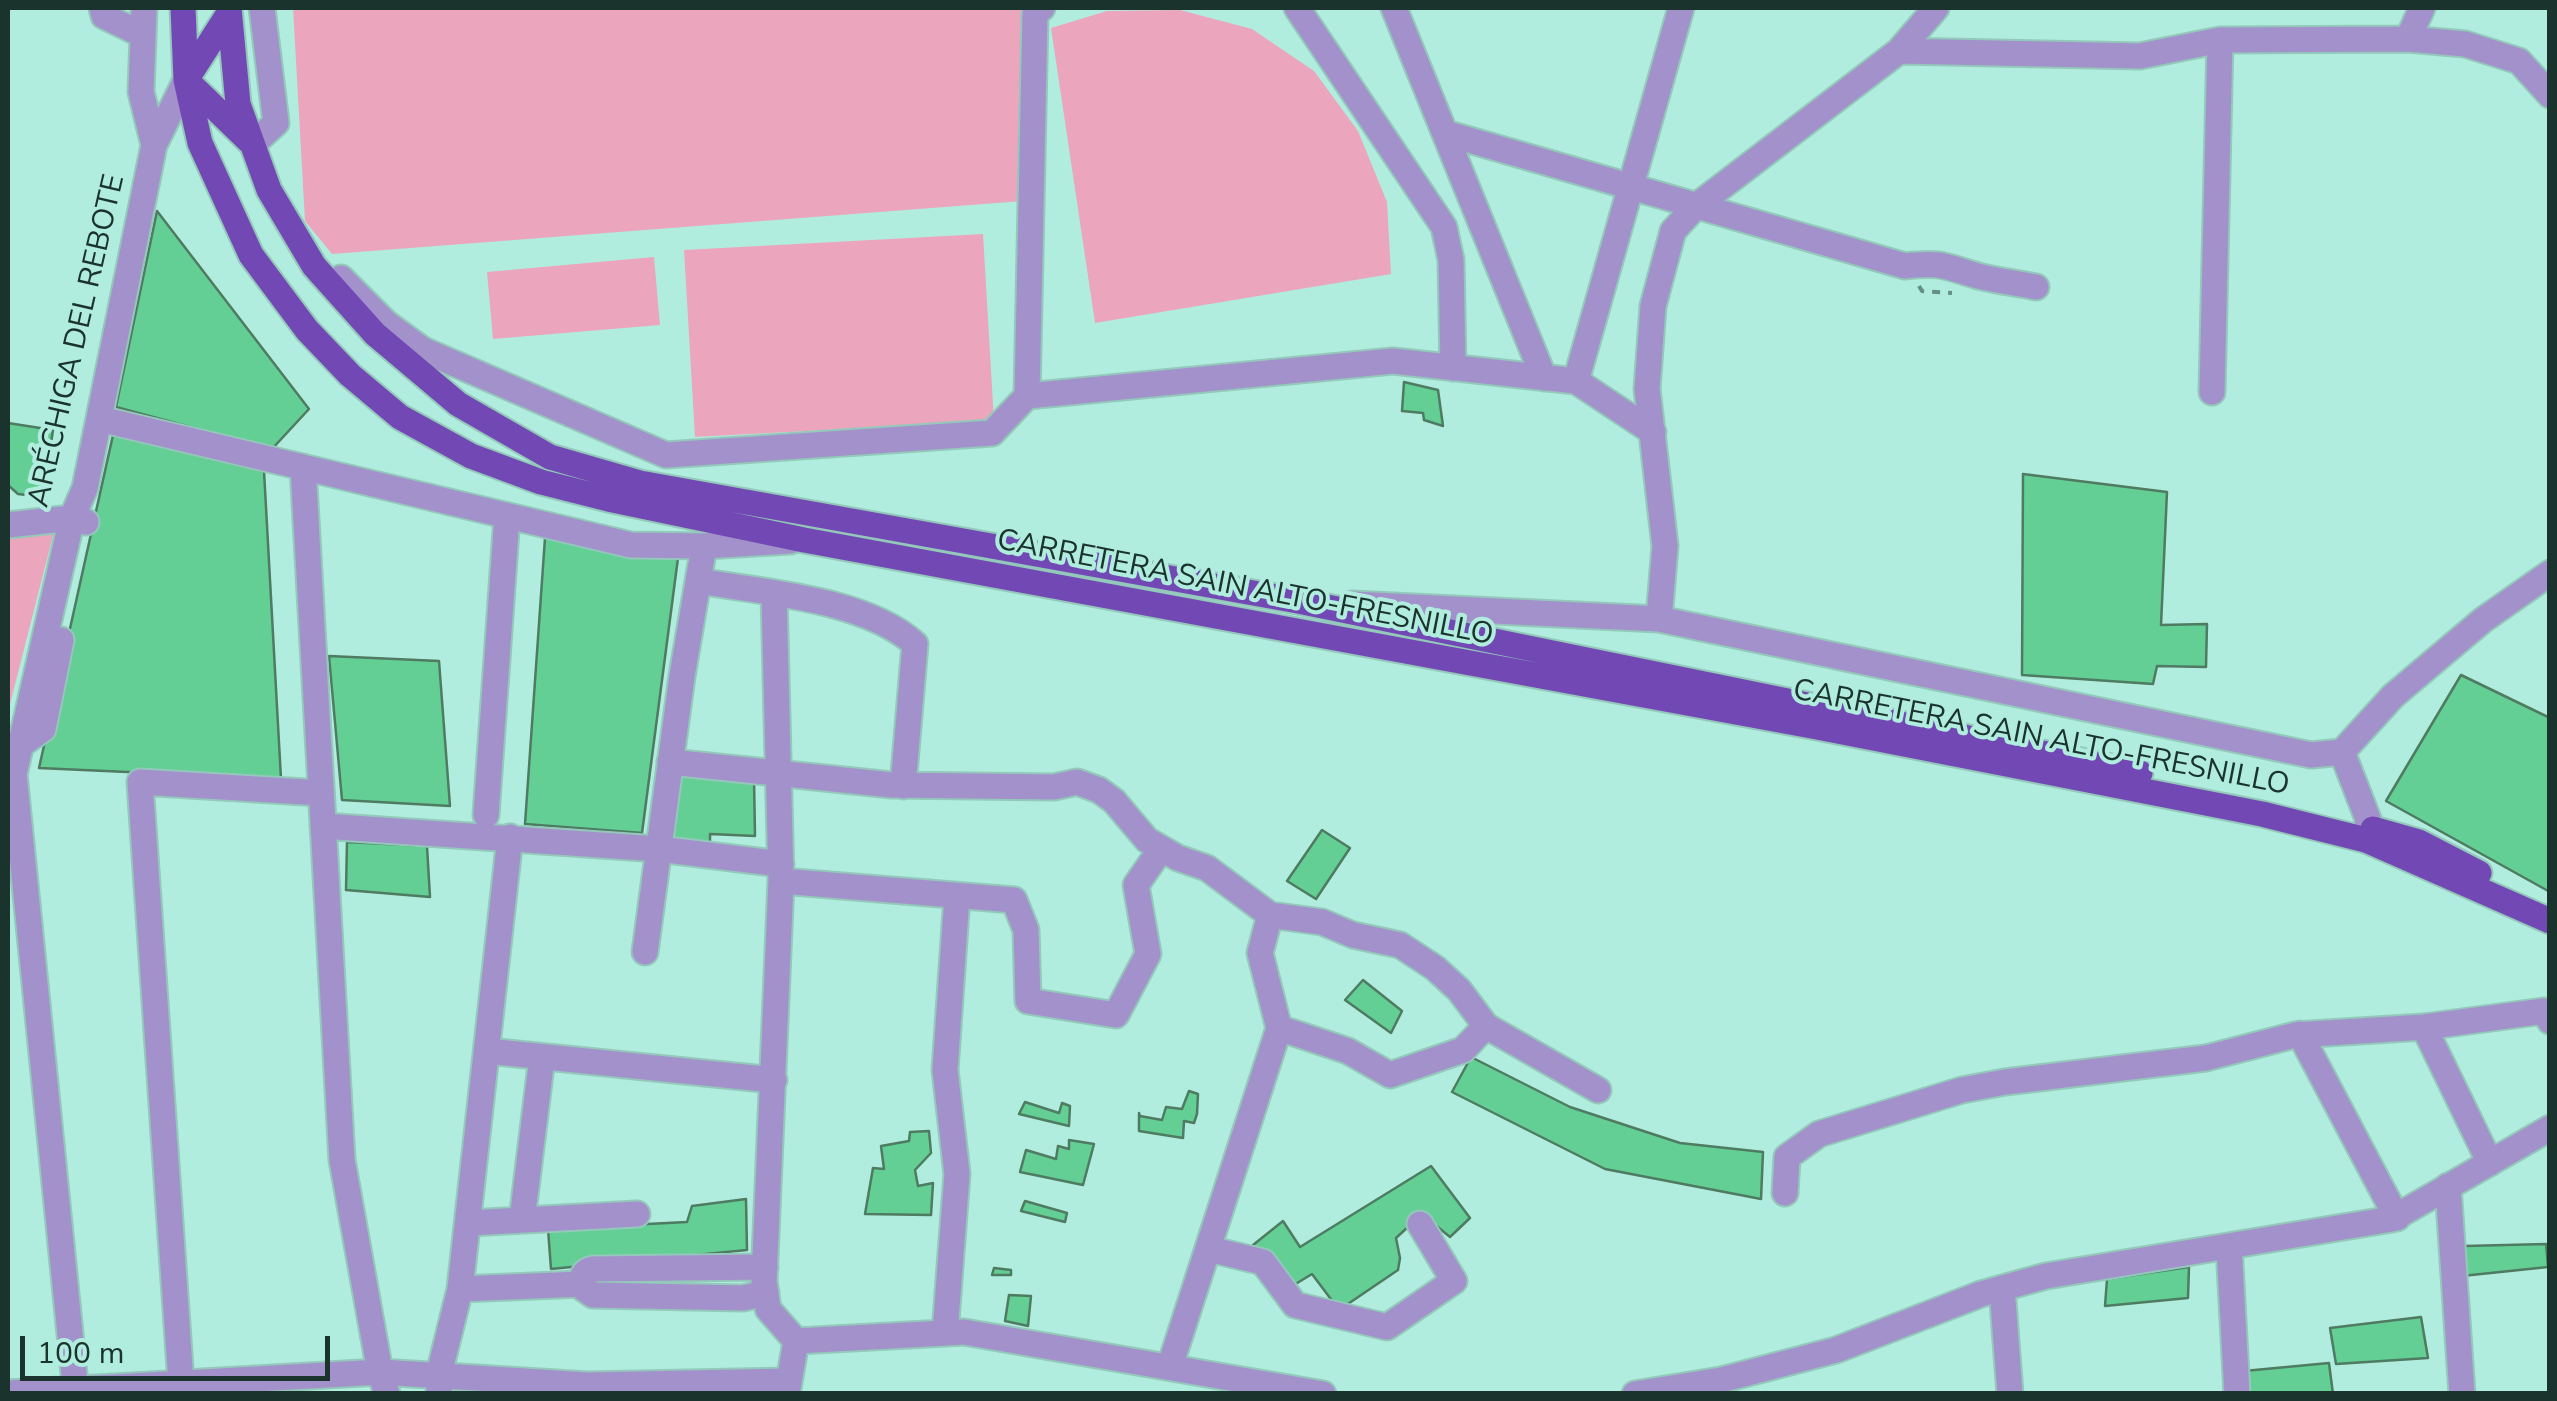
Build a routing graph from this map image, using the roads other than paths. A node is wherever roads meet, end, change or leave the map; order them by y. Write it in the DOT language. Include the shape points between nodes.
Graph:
graph roads {
  1 [pos="102,8"];
  2 [pos="144,8"];
  3 [pos="183,8"];
  4 [pos="262,8"];
  5 [pos="1042,8"];
  6 [pos="1297,8"];
  7 [pos="1394,8"];
  8 [pos="1680,8"];
  9 [pos="1936,8"];
  10 [pos="2422,8"];
  11 [pos="229,10"];
  12 [pos="143,35"];
  13 [pos="2408,39"];
  14 [pos="2220,40"];
  15 [pos="1899,51"];
  16 [pos="186,80"];
  17 [pos="2550,95"];
  18 [pos="1445,133"];
  19 [pos="252,144"];
  20 [pos="154,146"];
  21 [pos="1630,188"];
  22 [pos="1695,207"];
  23 [pos="314,266"];
  24 [pos="2036,287"];
  25 [pos="1453,368"];
  26 [pos="1544,378"];
  27 [pos="1576,381"];
  28 [pos="2212,392"];
  29 [pos="1027,396"];
  30 [pos="100,419"];
  31 [pos="1653,432"];
  32 [pos="303,467"];
  33 [pos="507,516"];
  34 [pos="816,516"];
  35 [pos="79,520"];
  36 [pos="8,525"];
  37 [pos="804,540"];
  38 [pos="704,546"];
  39 [pos="2550,573"];
  40 [pos="698,582"];
  41 [pos="774,594"];
  42 [pos="1298,601"];
  43 [pos="1659,619"];
  44 [pos="1266,624"];
  45 [pos="8,722"];
  46 [pos="2342,752"];
  47 [pos="670,762"];
  48 [pos="14,774"];
  49 [pos="778,774"];
  50 [pos="903,786"];
  51 [pos="322,794"];
  52 [pos="486,815"];
  53 [pos="324,826"];
  54 [pos="2367,834"];
  55 [pos="510,837"];
  56 [pos="658,849"];
  57 [pos="1161,849"];
  58 [pos="781,872"];
  59 [pos="957,896"];
  60 [pos="2550,910"];
  61 [pos="1270,914"];
  62 [pos="2550,922"];
  63 [pos="646,952"];
  64 [pos="2550,1021"];
  65 [pos="1486,1026"];
  66 [pos="2424,1027"];
  67 [pos="1279,1028"];
  68 [pos="2300,1034"];
  69 [pos="486,1051"];
  70 [pos="542,1057"];
  71 [pos="774,1080"];
  72 [pos="1598,1090"];
  73 [pos="2550,1128"];
  74 [pos="2490,1163"];
  75 [pos="2448,1186"];
  76 [pos="1785,1193"];
  77 [pos="638,1214"];
  78 [pos="2397,1218"];
  79 [pos="522,1220"];
  80 [pos="468,1223"];
  81 [pos="1420,1224"];
  82 [pos="2230,1246"];
  83 [pos="1209,1249"];
  84 [pos="765,1280"];
  85 [pos="460,1288"];
  86 [pos="2002,1288"];
  87 [pos="945,1334"];
  88 [pos="796,1341"];
  89 [pos="1170,1366"];
  90 [pos="182,1383"];
  91 [pos="384,1383"];
  92 [pos="439,1384"];
  93 [pos="788,1387"];
  94 [pos="682,1388"];
  95 [pos="1267,1388"];
  96 [pos="76,1391"];
  97 [pos="8,1394"];
  98 [pos="1322,1394"];
  99 [pos="1635,1394"];
  100 [pos="2010,1394"];
  101 [pos="2237,1394"];
  102 [pos="2462,1394"];
  1 -- 12 [label="street" via="104,16"];
  2 -- 12 [label="street"];
  3 -- 16 [label="main road, CARRETERA SAIN ALTO-FRESNILLO"];
  4 -- 19 [label="street" via="276,124"];
  5 -- 29 [label="street" via="1035,14"];
  6 -- 25 [label="street" via="1444,228"];
  7 -- 18 [label="street"];
  8 -- 21 [label="street"];
  9 -- 15 [label="street"];
  10 -- 13 [label="street"];
  11 -- 16 [label="main road"];
  11 -- 19 [label="main road" via="238,104"];
  12 -- 20 [label="street" via="142,92"];
  13 -- 14 [label="street"];
  13 -- 17 [label="street" via="2466,44 2518,62"];
  14 -- 15 [label="street" via="2140,56"];
  14 -- 28 [label="street"];
  15 -- 22 [label="street"];
  16 -- 19 [label="main road"];
  16 -- 20 [label="street, ARÉCHIGA DEL REBOTE"];
  16 -- 37 [label="main road, CARRETERA SAIN ALTO-FRESNILLO" via="200,143 251,255 307,330 400,417 471,456 541,482"];
  18 -- 21 [label="street"];
  18 -- 26 [label="street"];
  19 -- 23 [label="main road" via="268,190"];
  20 -- 30 [label="street, ARÉCHIGA DEL REBOTE"];
  21 -- 22 [label="street"];
  21 -- 27 [label="street"];
  22 -- 24 [label="street" via="1905,266 1936,263"];
  22 -- 31 [label="street" via="1673,231 1653,306 1647,389"];
  23 -- 29 [label="street" via="332,268 423,350 666,455 992,433"];
  23 -- 34 [label="main road" via="374,334 458,404 550,457 640,483"];
  25 -- 26 [label="street"];
  25 -- 29 [label="street" via="1393,362"];
  26 -- 27 [label="street"];
  27 -- 31 [label="street"];
  30 -- 32 [label="street"];
  30 -- 35 [label="street, ARÉCHIGA DEL REBOTE"];
  31 -- 43 [label="street" via="1664,546"];
  32 -- 33 [label="street"];
  32 -- 51 [label="street"];
  33 -- 38 [label="street" via="632,545"];
  33 -- 52 [label="street"];
  34 -- 37 [label="street"];
  34 -- 42 [label="main road"];
  35 -- 36 [label="street"];
  35 -- 48 [label="street, ARÉCHIGA DEL REBOTE" via="42,729 19,746"];
  37 -- 38 [label="street"];
  37 -- 44 [label="main road, CARRETERA SAIN ALTO-FRESNILLO"];
  38 -- 40 [label="street"];
  39 -- 46 [label="street" via="2393,696"];
  40 -- 41 [label="street"];
  40 -- 47 [label="street"];
  41 -- 49 [label="street"];
  41 -- 50 [label="street" via="851,610 915,644"];
  42 -- 43 [label="street"];
  42 -- 44 [label="street"];
  42 -- 54 [label="main road" via="2288,803"];
  43 -- 46 [label="street" via="2310,755"];
  44 -- 54 [label="main road, CARRETERA SAIN ALTO-FRESNILLO"];
  45 -- 48 [label="street"];
  46 -- 54 [label="street" via="2366,810"];
  47 -- 49 [label="street"];
  47 -- 56 [label="street"];
  48 -- 96 [label="street"];
  49 -- 50 [label="street"];
  49 -- 58 [label="street"];
  50 -- 57 [label="street" via="1077,782 1114,801"];
  51 -- 53 [label="street"];
  51 -- 90 [label="street" via="140,782"];
  53 -- 55 [label="street"];
  53 -- 91 [label="street" via="342,1160"];
  54 -- 60 [label="main road" via="2418,842"];
  54 -- 62 [label="main road, CARRETERA SAIN ALTO-FRESNILLO"];
  55 -- 56 [label="street"];
  55 -- 69 [label="street"];
  56 -- 58 [label="street"];
  56 -- 63 [label="street"];
  57 -- 59 [label="street" via="1136,885 1148,954 1116,1015 1028,1001 1026,930 1014,900"];
  57 -- 61 [label="street" via="1207,868"];
  58 -- 59 [label="street"];
  58 -- 71 [label="street"];
  59 -- 87 [label="street" via="944,1070 957,1174"];
  61 -- 65 [label="street" via="1400,945 1435,968"];
  61 -- 67 [label="street" via="1260,953"];
  64 -- 66 [label="street" via="2544,1010"];
  65 -- 67 [label="street" via="1462,1050 1390,1075 1348,1051"];
  65 -- 72 [label="street"];
  66 -- 68 [label="street"];
  66 -- 74 [label="street"];
  67 -- 83 [label="street"];
  68 -- 76 [label="street" via="2206,1058 1962,1090 1818,1134 1786,1158"];
  68 -- 78 [label="street"];
  69 -- 70 [label="street"];
  69 -- 80 [label="street"];
  70 -- 71 [label="street"];
  70 -- 79 [label="street"];
  71 -- 84 [label="street"];
  73 -- 74 [label="street"];
  74 -- 75 [label="street"];
  75 -- 78 [label="street"];
  75 -- 102 [label="street"];
  77 -- 79 [label="street"];
  78 -- 82 [label="street"];
  79 -- 80 [label="street"];
  80 -- 85 [label="street"];
  81 -- 83 [label="street" via="1454,1281 1387,1326 1295,1305 1263,1262"];
  82 -- 86 [label="street"];
  82 -- 101 [label="street"];
  83 -- 89 [label="street"];
  84 -- 85 [label="street" via="593,1269 582,1284"];
  84 -- 88 [label="street" via="768,1309"];
  85 -- 92 [label="street"];
  86 -- 99 [label="street" via="1836,1350"];
  86 -- 100 [label="street"];
  87 -- 88 [label="street"];
  87 -- 89 [label="street"];
  88 -- 93 [label="street"];
  89 -- 95 [label="street"];
  90 -- 91 [label="street"];
  90 -- 96 [label="street"];
  91 -- 92 [label="street"];
  92 -- 94 [label="street"];
  93 -- 94 [label="street"];
  95 -- 98 [label="street"];
  96 -- 97 [label="street"];
}
